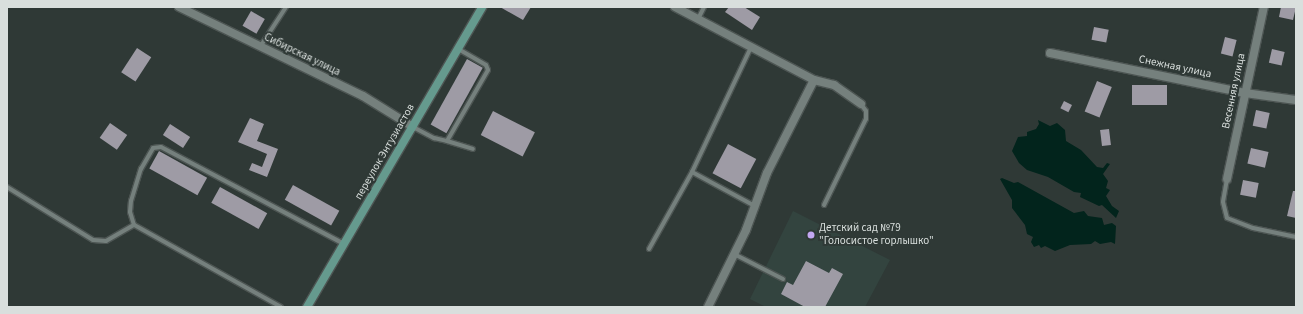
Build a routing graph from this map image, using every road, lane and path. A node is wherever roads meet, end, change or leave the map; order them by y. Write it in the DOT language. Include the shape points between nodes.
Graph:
graph roads {
  1 [pos="179,7"];
  2 [pos="286,7"];
  3 [pos="482,7"];
  4 [pos="675,7"];
  5 [pos="704,7"];
  6 [pos="1264,7"];
  7 [pos="698,20"];
  8 [pos="260,47"];
  9 [pos="751,47"];
  10 [pos="458,49"];
  11 [pos="1050,53"];
  12 [pos="814,80"];
  13 [pos="1245,93"];
  14 [pos="1296,100"];
  15 [pos="861,104"];
  16 [pos="413,127"];
  17 [pos="447,141"];
  18 [pos="473,149"];
  19 [pos="692,172"];
  20 [pos="1227,179"];
  21 [pos="7,187"];
  22 [pos="824,205"];
  23 [pos="755,206"];
  24 [pos="134,225"];
  25 [pos="1296,237"];
  26 [pos="344,244"];
  27 [pos="649,249"];
  28 [pos="734,254"];
  29 [pos="783,279"];
  30 [pos="281,307"];
  31 [pos="307,307"];
  32 [pos="708,307"];
  1 -- 8 [label="street, Сибирская улица"];
  2 -- 8 [label="lane"];
  3 -- 10 [label="main road, переулок Энтузиастов"];
  4 -- 7 [label="street"];
  5 -- 7 [label="lane"];
  6 -- 13 [label="street, Весенняя улица"];
  7 -- 9 [label="street"];
  8 -- 16 [label="street, Сибирская улица" via="363,96"];
  9 -- 12 [label="street"];
  9 -- 19 [label="lane"];
  10 -- 16 [label="main road, переулок Энтузиастов"];
  10 -- 17 [label="lane" via="486,65 488,70"];
  11 -- 13 [label="street, Снежная улица"];
  12 -- 15 [label="street" via="834,86"];
  12 -- 23 [label="street" via="767,173"];
  13 -- 14 [label="street, Снежная улица"];
  13 -- 20 [label="street, Весенняя улица"];
  15 -- 22 [label="lane" via="866,111 866,119"];
  16 -- 17 [label="lane" via="434,138"];
  16 -- 26 [label="main road, переулок Энтузиастов"];
  17 -- 18 [label="lane"];
  19 -- 23 [label="lane"];
  19 -- 27 [label="lane"];
  20 -- 25 [label="lane" via="1223,202 1227,218 1253,228"];
  21 -- 24 [label="lane" via="93,240 106,241"];
  23 -- 28 [label="street"];
  24 -- 26 [label="lane" via="130,212 138,177 151,150 158,146"];
  24 -- 30 [label="lane"];
  26 -- 31 [label="main road, переулок Энтузиастов"];
  28 -- 29 [label="lane"];
  28 -- 32 [label="street"];
}
